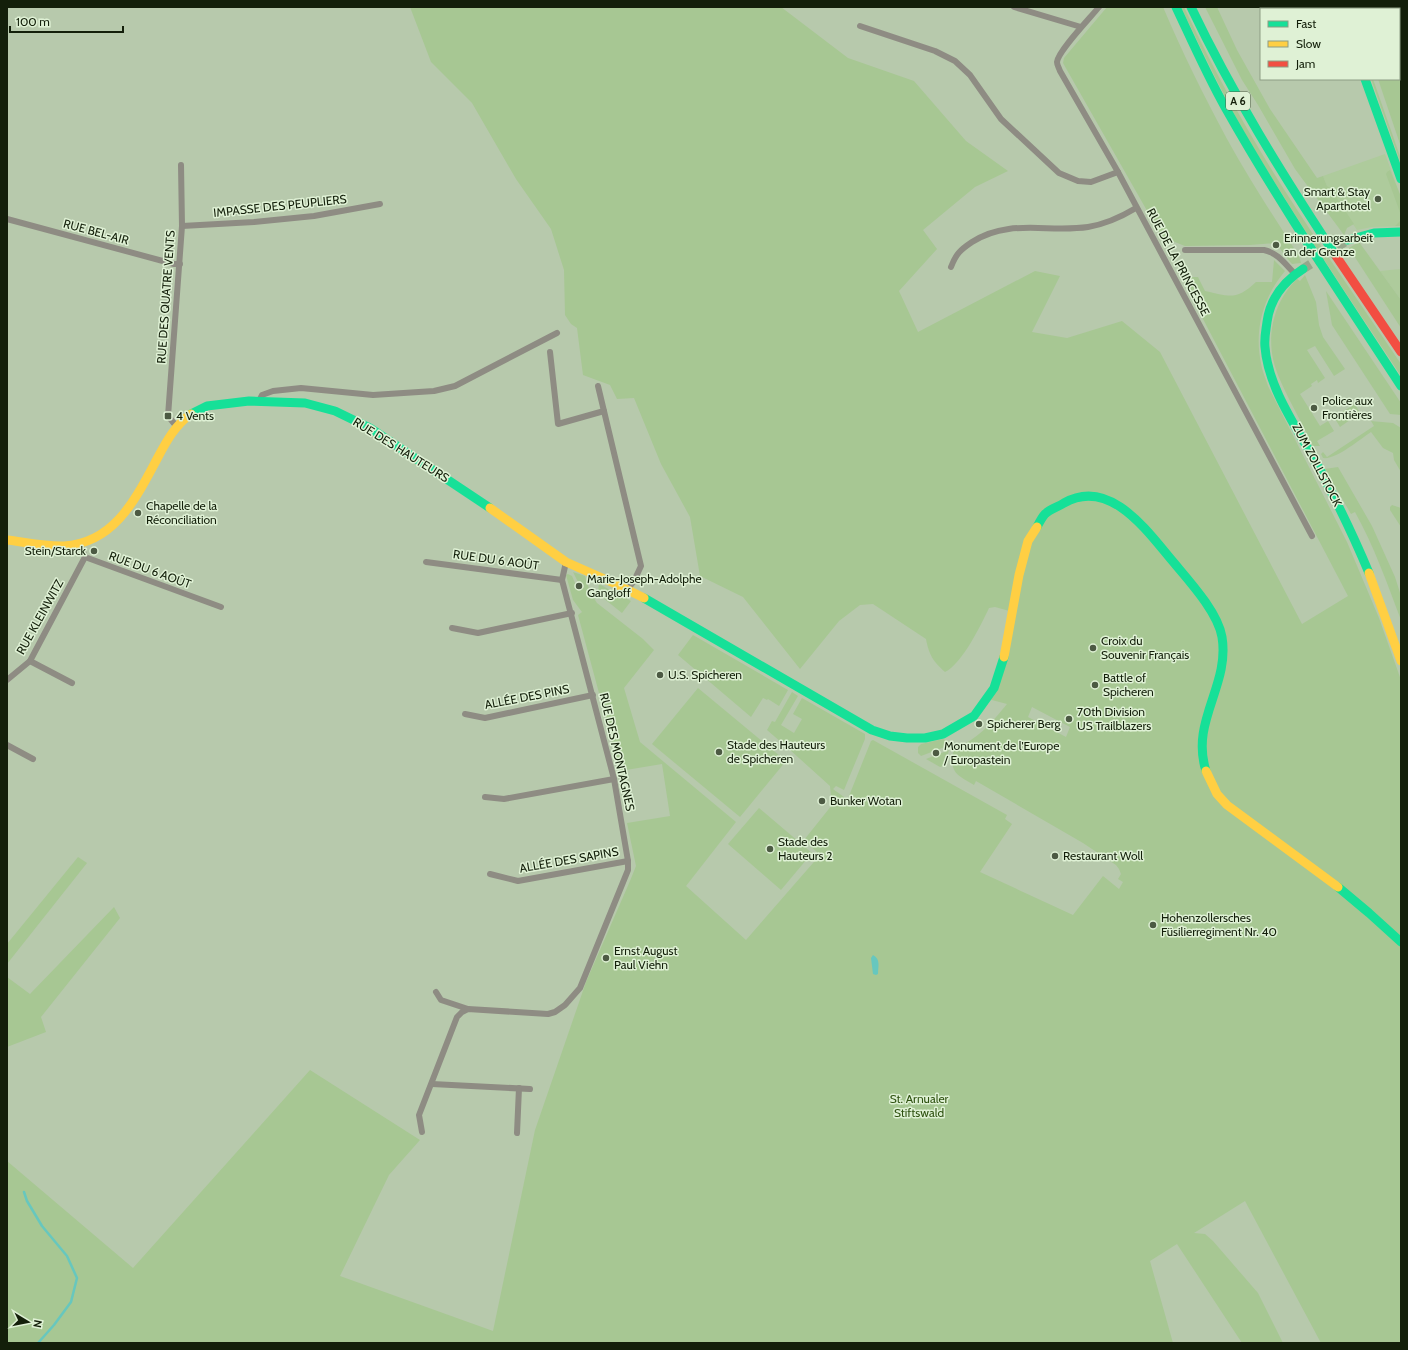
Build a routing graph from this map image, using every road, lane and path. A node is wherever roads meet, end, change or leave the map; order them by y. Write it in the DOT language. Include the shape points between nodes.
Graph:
graph roads {
  1 [pos="1014,7"];
  2 [pos="1100,7"];
  3 [pos="1176,7"];
  4 [pos="1191,7"];
  5 [pos="860,26"];
  6 [pos="1081,27"];
  7 [pos="1366,80"];
  8 [pos="181,165"];
  9 [pos="1118,172"];
  10 [pos="1401,180"];
  11 [pos="380,204"];
  12 [pos="1136,208"];
  13 [pos="7,219"];
  14 [pos="182,226"];
  15 [pos="1401,232"];
  16 [pos="1348,240"];
  17 [pos="1185,250"];
  18 [pos="180,264"];
  19 [pos="951,267"];
  20 [pos="1299,271"];
  21 [pos="557,333"];
  22 [pos="550,352"];
  23 [pos="1401,352"];
  24 [pos="598,386"];
  25 [pos="1401,386"];
  26 [pos="259,401"];
  27 [pos="604,411"];
  28 [pos="177,427"];
  29 [pos="1312,536"];
  30 [pos="7,540"];
  31 [pos="80,544"];
  32 [pos="85,558"];
  33 [pos="426,562"];
  34 [pos="566,562"];
  35 [pos="562,580"];
  36 [pos="627,590"];
  37 [pos="221,607"];
  38 [pos="572,613"];
  39 [pos="452,628"];
  40 [pos="1401,660"];
  41 [pos="30,661"];
  42 [pos="7,670"];
  43 [pos="13,674"];
  44 [pos="7,680"];
  45 [pos="72,683"];
  46 [pos="593,695"];
  47 [pos="466,714"];
  48 [pos="7,745"];
  49 [pos="33,758"];
  50 [pos="614,779"];
  51 [pos="484,797"];
  52 [pos="628,861"];
  53 [pos="490,874"];
  54 [pos="1401,942"];
  55 [pos="436,992"];
  56 [pos="468,1010"];
  57 [pos="432,1084"];
  58 [pos="519,1088"];
  59 [pos="530,1089"];
  60 [pos="422,1132"];
  61 [pos="517,1133"];
  1 -- 6 [label="street"];
  2 -- 6 [label="street, RUE DE LA PRINCESSE"];
  3 -- 25 [label="main road, A 6" via="1210,79 1246,144"];
  4 -- 23 [label="main road, A 6" via="1261,140 1318,230"];
  5 -- 9 [label="street" via="935,51 955,61 970,75 1001,119 1059,173 1078,181 1091,182"];
  6 -- 9 [label="street, RUE DE LA PRINCESSE" via="1058,57 1057,63"];
  7 -- 10 [label="main road"];
  8 -- 14 [label="street, RUE DES QUATRE VENTS"];
  9 -- 12 [label="street, RUE DE LA PRINCESSE"];
  11 -- 14 [label="street, IMPASSE DES PEUPLIERS" via="314,216"];
  12 -- 19 [label="street" via="1111,221 1087,227 1018,227 986,234 961,249"];
  12 -- 29 [label="street, RUE DE LA PRINCESSE"];
  13 -- 18 [label="street, RUE BEL-AIR"];
  14 -- 18 [label="street, RUE DES QUATRE VENTS"];
  15 -- 16 [label="main road" via="1364,235"];
  17 -- 20 [label="street, ZUM ZOLLSTOCK" via="1270,251"];
  18 -- 28 [label="street, RUE DES QUATRE VENTS" via="168,416"];
  20 -- 40 [label="main road, ZUM ZOLLSTOCK" via="1275,294 1268,314 1264,348 1268,364 1287,409 1358,546"];
  21 -- 26 [label="street" via="455,386 434,391 373,395 301,388 274,391 262,395"];
  22 -- 27 [label="street" via="558,424"];
  24 -- 27 [label="street"];
  26 -- 28 [label="main road, RUE DES HAUTEURS" via="208,406 184,419"];
  26 -- 34 [label="main road, RUE DES HAUTEURS" via="305,403 335,412 370,428 466,491"];
  27 -- 36 [label="street" via="641,566"];
  28 -- 31 [label="main road, RUE DES HAUTEURS" via="134,501 119,520 97,537"];
  30 -- 31 [label="main road, RUE DES HAUTEURS" via="63,546"];
  31 -- 32 [label="street"];
  32 -- 37 [label="street, RUE DU 6 AOÛT"];
  32 -- 41 [label="street, RUE KLEINWITZ"];
  33 -- 35 [label="street, RUE DU 6 AOÛT"];
  34 -- 35 [label="street, RUE DES MONTAGNES"];
  34 -- 36 [label="main road, RUE DES HAUTEURS"];
  35 -- 38 [label="street, RUE DES MONTAGNES"];
  36 -- 54 [label="main road, RUE DES HAUTEURS" via="872,730 893,738 908,740 932,738 950,732 973,718 985,704 996,684 1001,671 1023,558 1029,537 1043,515 1054,505 1081,496 1106,499 1117,504 1147,530 1188,578 1220,627 1224,648 1220,673 1202,738 1204,766 1217,794 1362,906"];
  38 -- 39 [label="street" via="478,633"];
  38 -- 46 [label="street, RUE DES MONTAGNES"];
  41 -- 43 [label="street, RUE KLEINWITZ"];
  41 -- 45 [label="street"];
  42 -- 43 [label="street"];
  43 -- 44 [label="street, RUE KLEINWITZ"];
  46 -- 47 [label="street, ALLÉE DES PINS" via="485,718"];
  46 -- 50 [label="street, RUE DES MONTAGNES"];
  48 -- 49 [label="street"];
  50 -- 51 [label="street" via="504,799"];
  50 -- 52 [label="street, RUE DES MONTAGNES"];
  52 -- 53 [label="street, ALLÉE DES SAPINS" via="518,881"];
  52 -- 56 [label="street, RUE DES MONTAGNES" via="624,882 580,988 565,1005 548,1014"];
  55 -- 56 [label="street, RUE DES MONTAGNES" via="441,1000"];
  56 -- 57 [label="street" via="457,1017"];
  57 -- 58 [label="street"];
  57 -- 60 [label="street" via="419,1115"];
  58 -- 59 [label="street"];
  58 -- 61 [label="street"];
}
